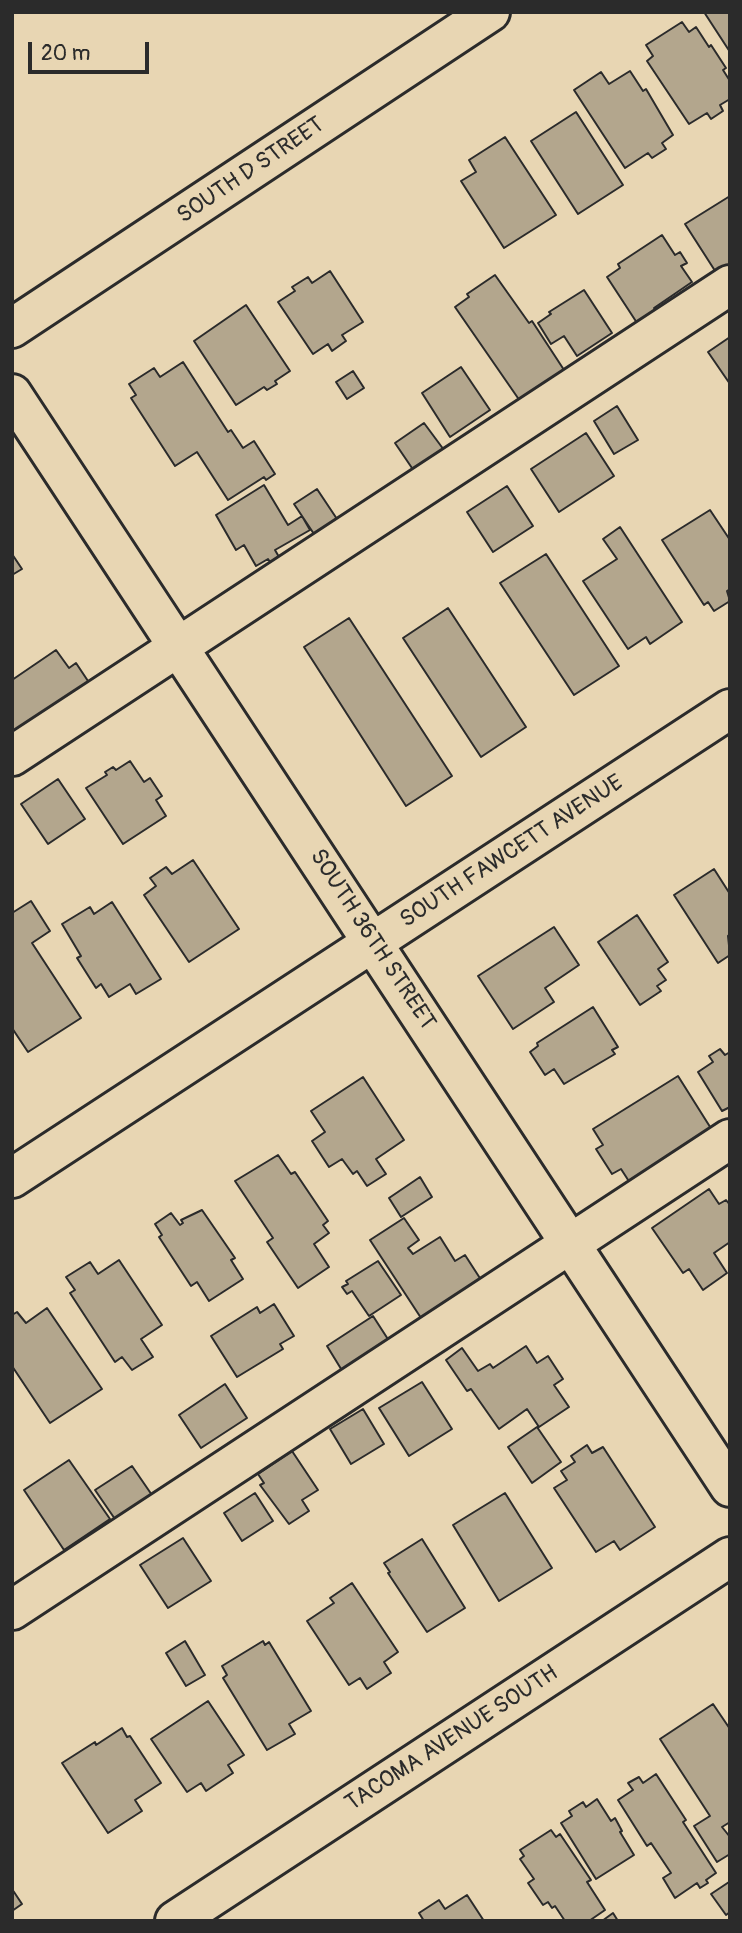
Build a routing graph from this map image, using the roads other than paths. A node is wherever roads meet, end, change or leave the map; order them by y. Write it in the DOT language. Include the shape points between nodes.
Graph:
graph roads {
  1 [pos="489,12"];
  2 [pos="730,285"];
  3 [pos="12,328"];
  4 [pos="12,394"];
  5 [pos="178,647"];
  6 [pos="730,709"];
  7 [pos="12,756"];
  8 [pos="374,943"];
  9 [pos="730,1139"];
  10 [pos="12,1178"];
  11 [pos="571,1243"];
  12 [pos="730,1487"];
  13 [pos="730,1557"];
  14 [pos="12,1610"];
  15 [pos="175,1921"];
  1 -- 3 [label="street, SOUTH D STREET"];
  2 -- 5 [label="street"];
  4 -- 5 [label="street, SOUTH 36TH STREET"];
  5 -- 7 [label="street"];
  5 -- 8 [label="street, SOUTH 36TH STREET"];
  6 -- 8 [label="street, SOUTH FAWCETT AVENUE"];
  8 -- 10 [label="street, SOUTH FAWCETT AVENUE"];
  8 -- 11 [label="street, SOUTH 36TH STREET"];
  9 -- 11 [label="street"];
  11 -- 12 [label="street, SOUTH 36TH STREET"];
  11 -- 14 [label="street"];
  13 -- 15 [label="street, TACOMA AVENUE SOUTH"];
}
